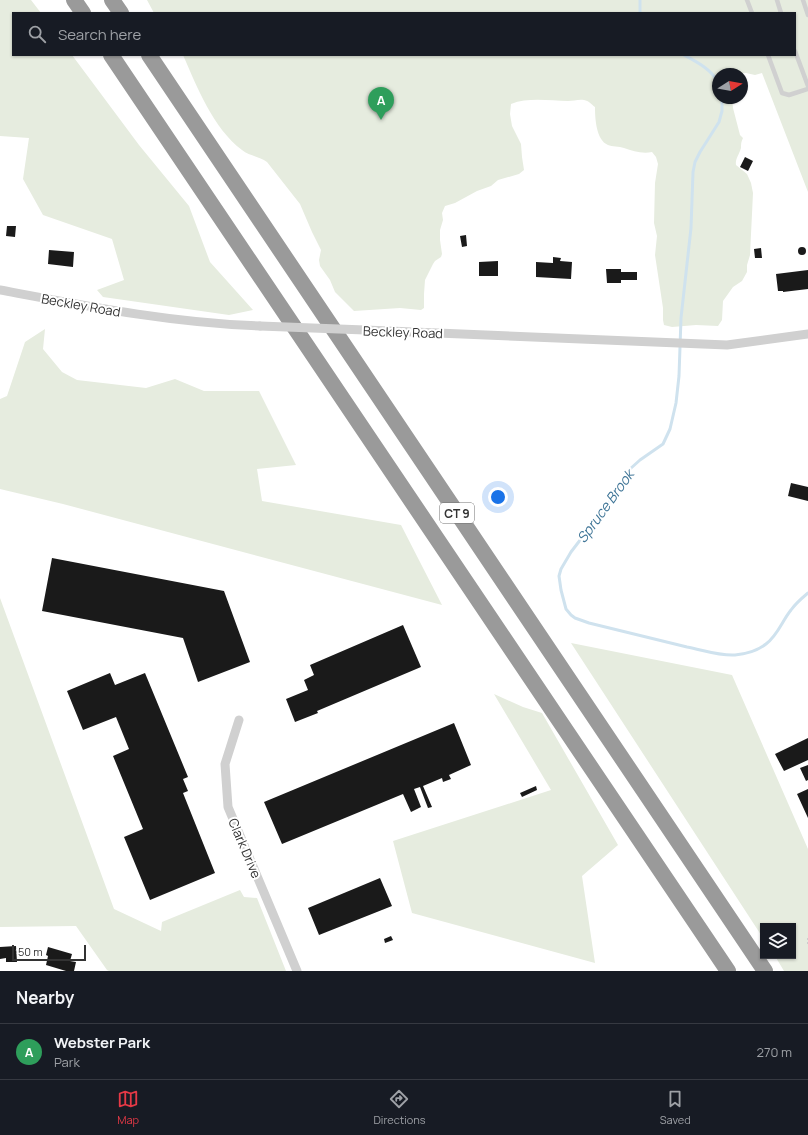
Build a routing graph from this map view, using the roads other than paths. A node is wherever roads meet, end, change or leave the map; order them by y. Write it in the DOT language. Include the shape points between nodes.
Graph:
graph roads {
  1 [pos="74,0"];
  2 [pos="112,0"];
  3 [pos="747,0"];
  4 [pos="777,0"];
  5 [pos="803,0"];
  6 [pos="82,12"];
  7 [pos="120,12"];
  8 [pos="752,12"];
  9 [pos="781,12"];
  10 [pos="808,15"];
  11 [pos="796,54"];
  12 [pos="112,56"];
  13 [pos="150,56"];
  14 [pos="768,56"];
  15 [pos="808,88"];
  16 [pos="0,290"];
  17 [pos="808,334"];
  18 [pos="239,720"];
  19 [pos="296,971"];
  20 [pos="728,971"];
  21 [pos="765,971"];
  1 -- 6 [label="highway"];
  2 -- 7 [label="highway"];
  3 -- 8 [label="lane"];
  4 -- 9 [label="lane"];
  5 -- 10 [label="lane"];
  11 -- 15 [label="lane"];
  12 -- 20 [label="highway, CT 9"];
  13 -- 21 [label="highway, CT 9"];
  14 -- 15 [label="lane" via="782,93 789,95"];
  16 -- 17 [label="street, Beckley Road, bridge" via="149,316 260,326 727,345"];
  18 -- 19 [label="street, Clark Drive" via="225,764 228,807"];
}
